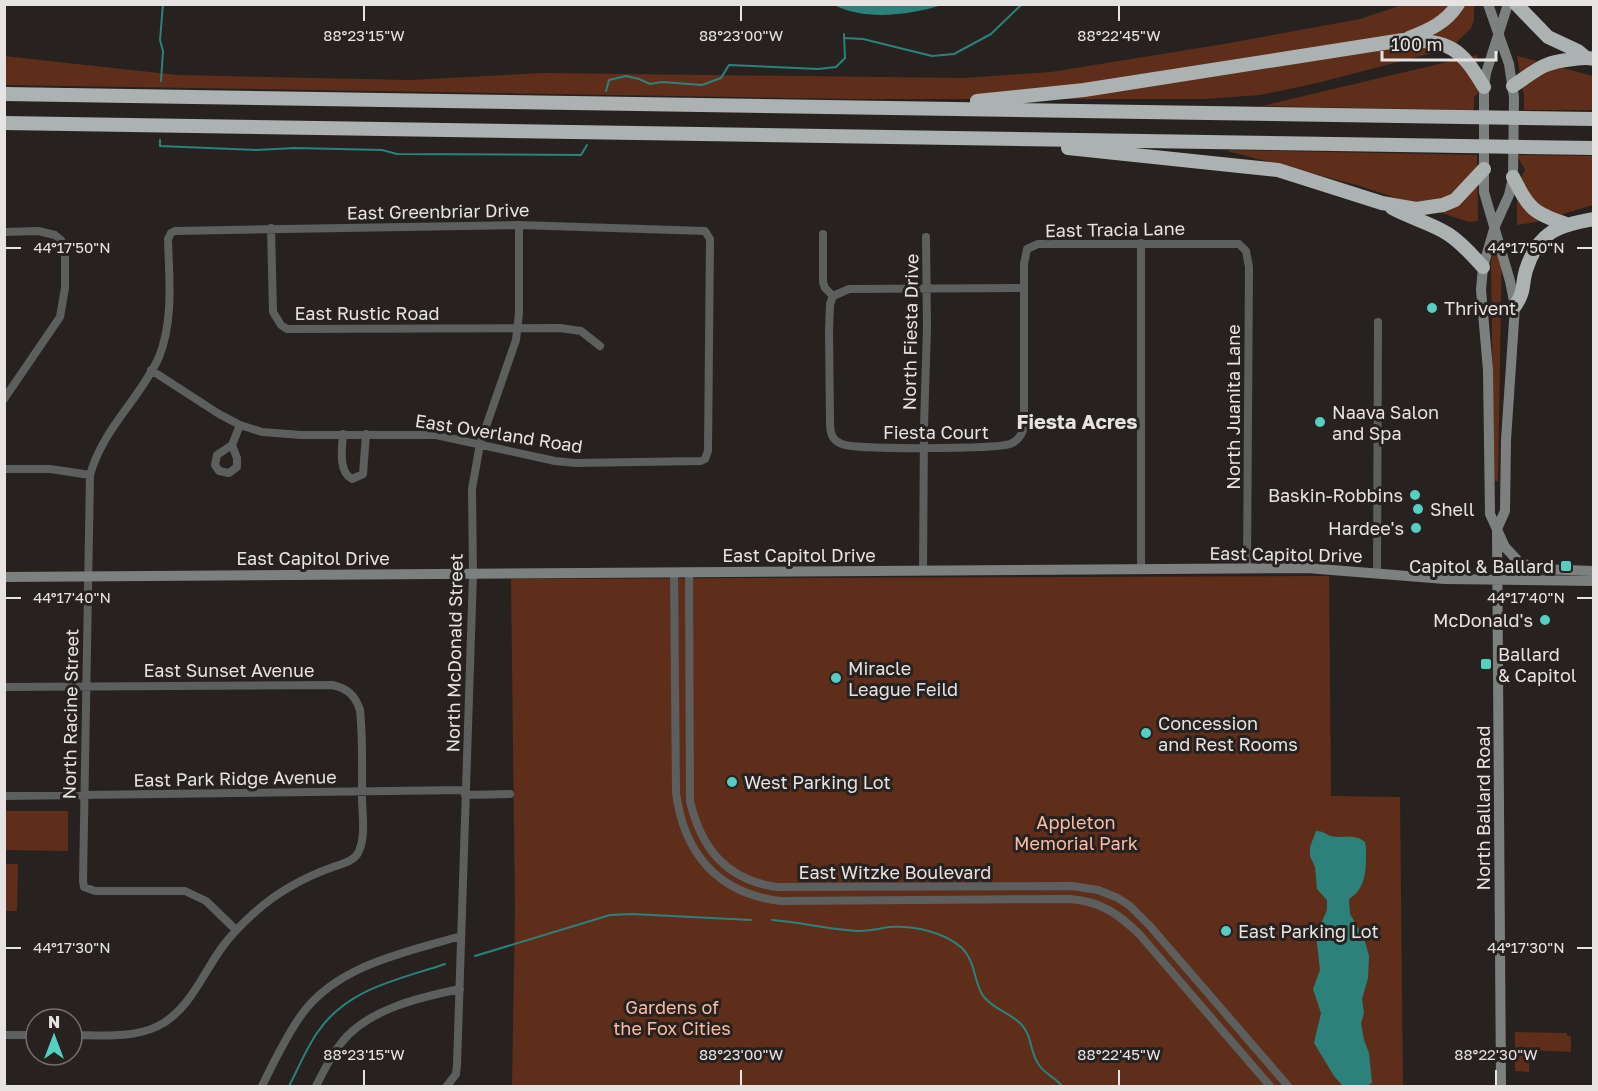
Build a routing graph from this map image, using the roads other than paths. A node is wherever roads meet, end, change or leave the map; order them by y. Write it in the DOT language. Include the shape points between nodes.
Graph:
graph roads {
  1 [pos="1458,4"];
  2 [pos="1488,4"];
  3 [pos="1508,4"];
  4 [pos="1516,4"];
  5 [pos="1499,34"];
  6 [pos="1403,40"];
  7 [pos="1589,58"];
  8 [pos="1513,91"];
  9 [pos="1484,92"];
  10 [pos="4,94"];
  11 [pos="895,108"];
  12 [pos="1593,118"];
  13 [pos="4,123"];
  14 [pos="989,139"];
  15 [pos="1593,148"];
  16 [pos="1484,170"];
  17 [pos="1514,174"];
  18 [pos="1382,203"];
  19 [pos="1593,219"];
  20 [pos="1566,224"];
  21 [pos="519,225"];
  22 [pos="1495,226"];
  23 [pos="271,228"];
  24 [pos="4,232"];
  25 [pos="172,233"];
  26 [pos="823,234"];
  27 [pos="926,237"];
  28 [pos="1141,243"];
  29 [pos="1244,247"];
  30 [pos="1483,267"];
  31 [pos="927,288"];
  32 [pos="1023,288"];
  33 [pos="833,296"];
  34 [pos="1515,306"];
  35 [pos="1378,322"];
  36 [pos="518,328"];
  37 [pos="600,346"];
  38 [pos="151,370"];
  39 [pos="4,399"];
  40 [pos="240,425"];
  41 [pos="343,434"];
  42 [pos="366,434"];
  43 [pos="480,444"];
  44 [pos="232,445"];
  45 [pos="924,447"];
  46 [pos="708,451"];
  47 [pos="4,469"];
  48 [pos="90,475"];
  49 [pos="1497,530"];
  50 [pos="1247,568"];
  51 [pos="1141,569"];
  52 [pos="923,571"];
  53 [pos="1593,571"];
  54 [pos="674,572"];
  55 [pos="689,572"];
  56 [pos="1377,573"];
  57 [pos="473,574"];
  58 [pos="87,576"];
  59 [pos="4,577"];
  60 [pos="1497,579"];
  61 [pos="1593,581"];
  62 [pos="4,687"];
  63 [pos="86,687"];
  64 [pos="362,792"];
  65 [pos="465,792"];
  66 [pos="510,794"];
  67 [pos="84,795"];
  68 [pos="4,796"];
  69 [pos="236,930"];
  70 [pos="461,936"];
  71 [pos="460,989"];
  72 [pos="4,1035"];
  73 [pos="24,1035"];
  74 [pos="84,1035"];
  75 [pos="262,1086"];
  76 [pos="316,1086"];
  77 [pos="447,1086"];
  78 [pos="1270,1086"];
  79 [pos="1288,1086"];
  80 [pos="1501,1086"];
  1 -- 6 [label="highway" via="1436,27"];
  2 -- 5 [label="main road, North Ballard Road"];
  3 -- 5 [label="main road, North Ballard Road"];
  4 -- 7 [label="highway" via="1548,37"];
  5 -- 8 [label="main road, North Ballard Road"];
  5 -- 9 [label="main road, North Ballard Road"];
  6 -- 9 [label="highway" via="1434,42 1451,48 1470,65"];
  6 -- 11 [label="highway" via="1084,90 990,101 920,102"];
  7 -- 8 [label="highway" via="1544,65"];
  8 -- 17 [label="main road, North Ballard Road"];
  9 -- 16 [label="main road, North Ballard Road"];
  10 -- 11 [label="highway"];
  11 -- 12 [label="highway"];
  13 -- 14 [label="highway"];
  14 -- 15 [label="highway"];
  14 -- 18 [label="highway" via="1278,170"];
  16 -- 18 [label="highway" via="1462,194 1443,206 1416,208"];
  16 -- 22 [label="main road, North Ballard Road" via="1484,197"];
  17 -- 20 [label="highway" via="1533,210"];
  17 -- 22 [label="main road, North Ballard Road"];
  18 -- 30 [label="highway" via="1445,232"];
  19 -- 20 [label="highway"];
  20 -- 34 [label="highway" via="1551,232 1538,247 1526,270 1524,292"];
  21 -- 23 [label="street, East Greenbriar Drive"];
  21 -- 36 [label="street, North McDonald Street"];
  21 -- 46 [label="street, East Greenbriar Drive" via="705,231 711,249"];
  22 -- 30 [label="main road, North Ballard Road"];
  22 -- 34 [label="main road, North Ballard Road"];
  23 -- 25 [label="street, East Greenbriar Drive"];
  23 -- 36 [label="street, East Rustic Road" via="272,307 276,319 286,329"];
  24 -- 39 [label="street" via="55,235 64,246 63,308 56,326"];
  25 -- 38 [label="street, North Racine Street" via="168,239 167,330"];
  26 -- 33 [label="street" via="823,282"];
  27 -- 31 [label="street, North Fiesta Drive"];
  28 -- 29 [label="street, East Tracia Lane" via="1225,243"];
  28 -- 32 [label="street, East Tracia Lane" via="1031,246 1025,254"];
  28 -- 51 [label="street"];
  29 -- 50 [label="street, North Juanita Lane" via="1249,267"];
  30 -- 49 [label="main road, North Ballard Road" via="1481,307 1488,370 1490,514"];
  31 -- 32 [label="street"];
  31 -- 33 [label="street" via="849,289"];
  31 -- 45 [label="street, North Fiesta Drive"];
  32 -- 45 [label="street, Fiesta Court" via="1024,427 1019,439 1000,446"];
  33 -- 45 [label="street, Fiesta Court" via="829,331 832,436 848,446"];
  34 -- 49 [label="main road, North Ballard Road" via="1505,511"];
  35 -- 56 [label="street"];
  36 -- 37 [label="street" via="572,329"];
  36 -- 43 [label="street, North McDonald Street"];
  38 -- 40 [label="street, East Overland Road"];
  38 -- 48 [label="street, North Racine Street" via="102,443"];
  40 -- 41 [label="street, East Overland Road" via="272,434"];
  40 -- 44 [label="street"];
  41 -- 42 [label="street, East Overland Road"];
  41 -- 42 [label="street" via="343,468 345,475 352,478 363,474"];
  42 -- 43 [label="street, East Overland Road" via="426,434"];
  43 -- 46 [label="street, East Overland Road" via="575,463 693,462 705,459"];
  43 -- 57 [label="street, North McDonald Street" via="472,489"];
  45 -- 52 [label="street, North Fiesta Drive"];
  47 -- 48 [label="street" via="50,469"];
  48 -- 58 [label="street, North Racine Street"];
  49 -- 53 [label="main road" via="1509,553 1527,566"];
  49 -- 60 [label="main road, North Ballard Road"];
  50 -- 51 [label="main road, East Capitol Drive"];
  50 -- 56 [label="main road, East Capitol Drive"];
  51 -- 52 [label="main road, East Capitol Drive"];
  52 -- 55 [label="main road, East Capitol Drive"];
  54 -- 55 [label="main road, East Capitol Drive"];
  54 -- 57 [label="main road, East Capitol Drive"];
  54 -- 78 [label="street, East Witzke Boulevard" via="677,804 689,841 713,873 743,892 780,901 1070,899 1102,906 1119,915 1140,935"];
  55 -- 79 [label="street, East Witzke Boulevard" via="690,801 700,834 727,867 757,883 777,887 1059,886 1107,893 1124,901 1150,927"];
  56 -- 60 [label="main road, East Capitol Drive"];
  57 -- 58 [label="main road, East Capitol Drive"];
  57 -- 65 [label="street, North McDonald Street"];
  58 -- 59 [label="main road, East Capitol Drive"];
  58 -- 63 [label="street, North Racine Street"];
  60 -- 61 [label="main road, East Capitol Drive"];
  60 -- 80 [label="main road, North Ballard Road"];
  62 -- 63 [label="street, East Sunset Avenue"];
  63 -- 64 [label="street, East Sunset Avenue" via="339,687 354,696 360,710"];
  63 -- 67 [label="street, North Racine Street"];
  64 -- 65 [label="street, East Park Ridge Avenue"];
  64 -- 67 [label="street, East Park Ridge Avenue"];
  64 -- 69 [label="street, East Sunset Avenue" via="362,841 353,859 292,886"];
  65 -- 66 [label="street, East Park Ridge Avenue"];
  65 -- 70 [label="street, North McDonald Street"];
  67 -- 68 [label="street, East Park Ridge Avenue"];
  67 -- 69 [label="street, North Racine Street" via="84,886 107,892 185,891 206,900"];
  69 -- 74 [label="street, East Sunset Avenue" via="170,1019 144,1031"];
  70 -- 71 [label="street, North McDonald Street"];
  70 -- 75 [label="street" via="371,964 329,987 301,1014"];
  71 -- 76 [label="street" via="389,1010 360,1024 341,1042"];
  71 -- 77 [label="street, North McDonald Street" via="456,1074"];
  72 -- 73 [label="street"];
}
